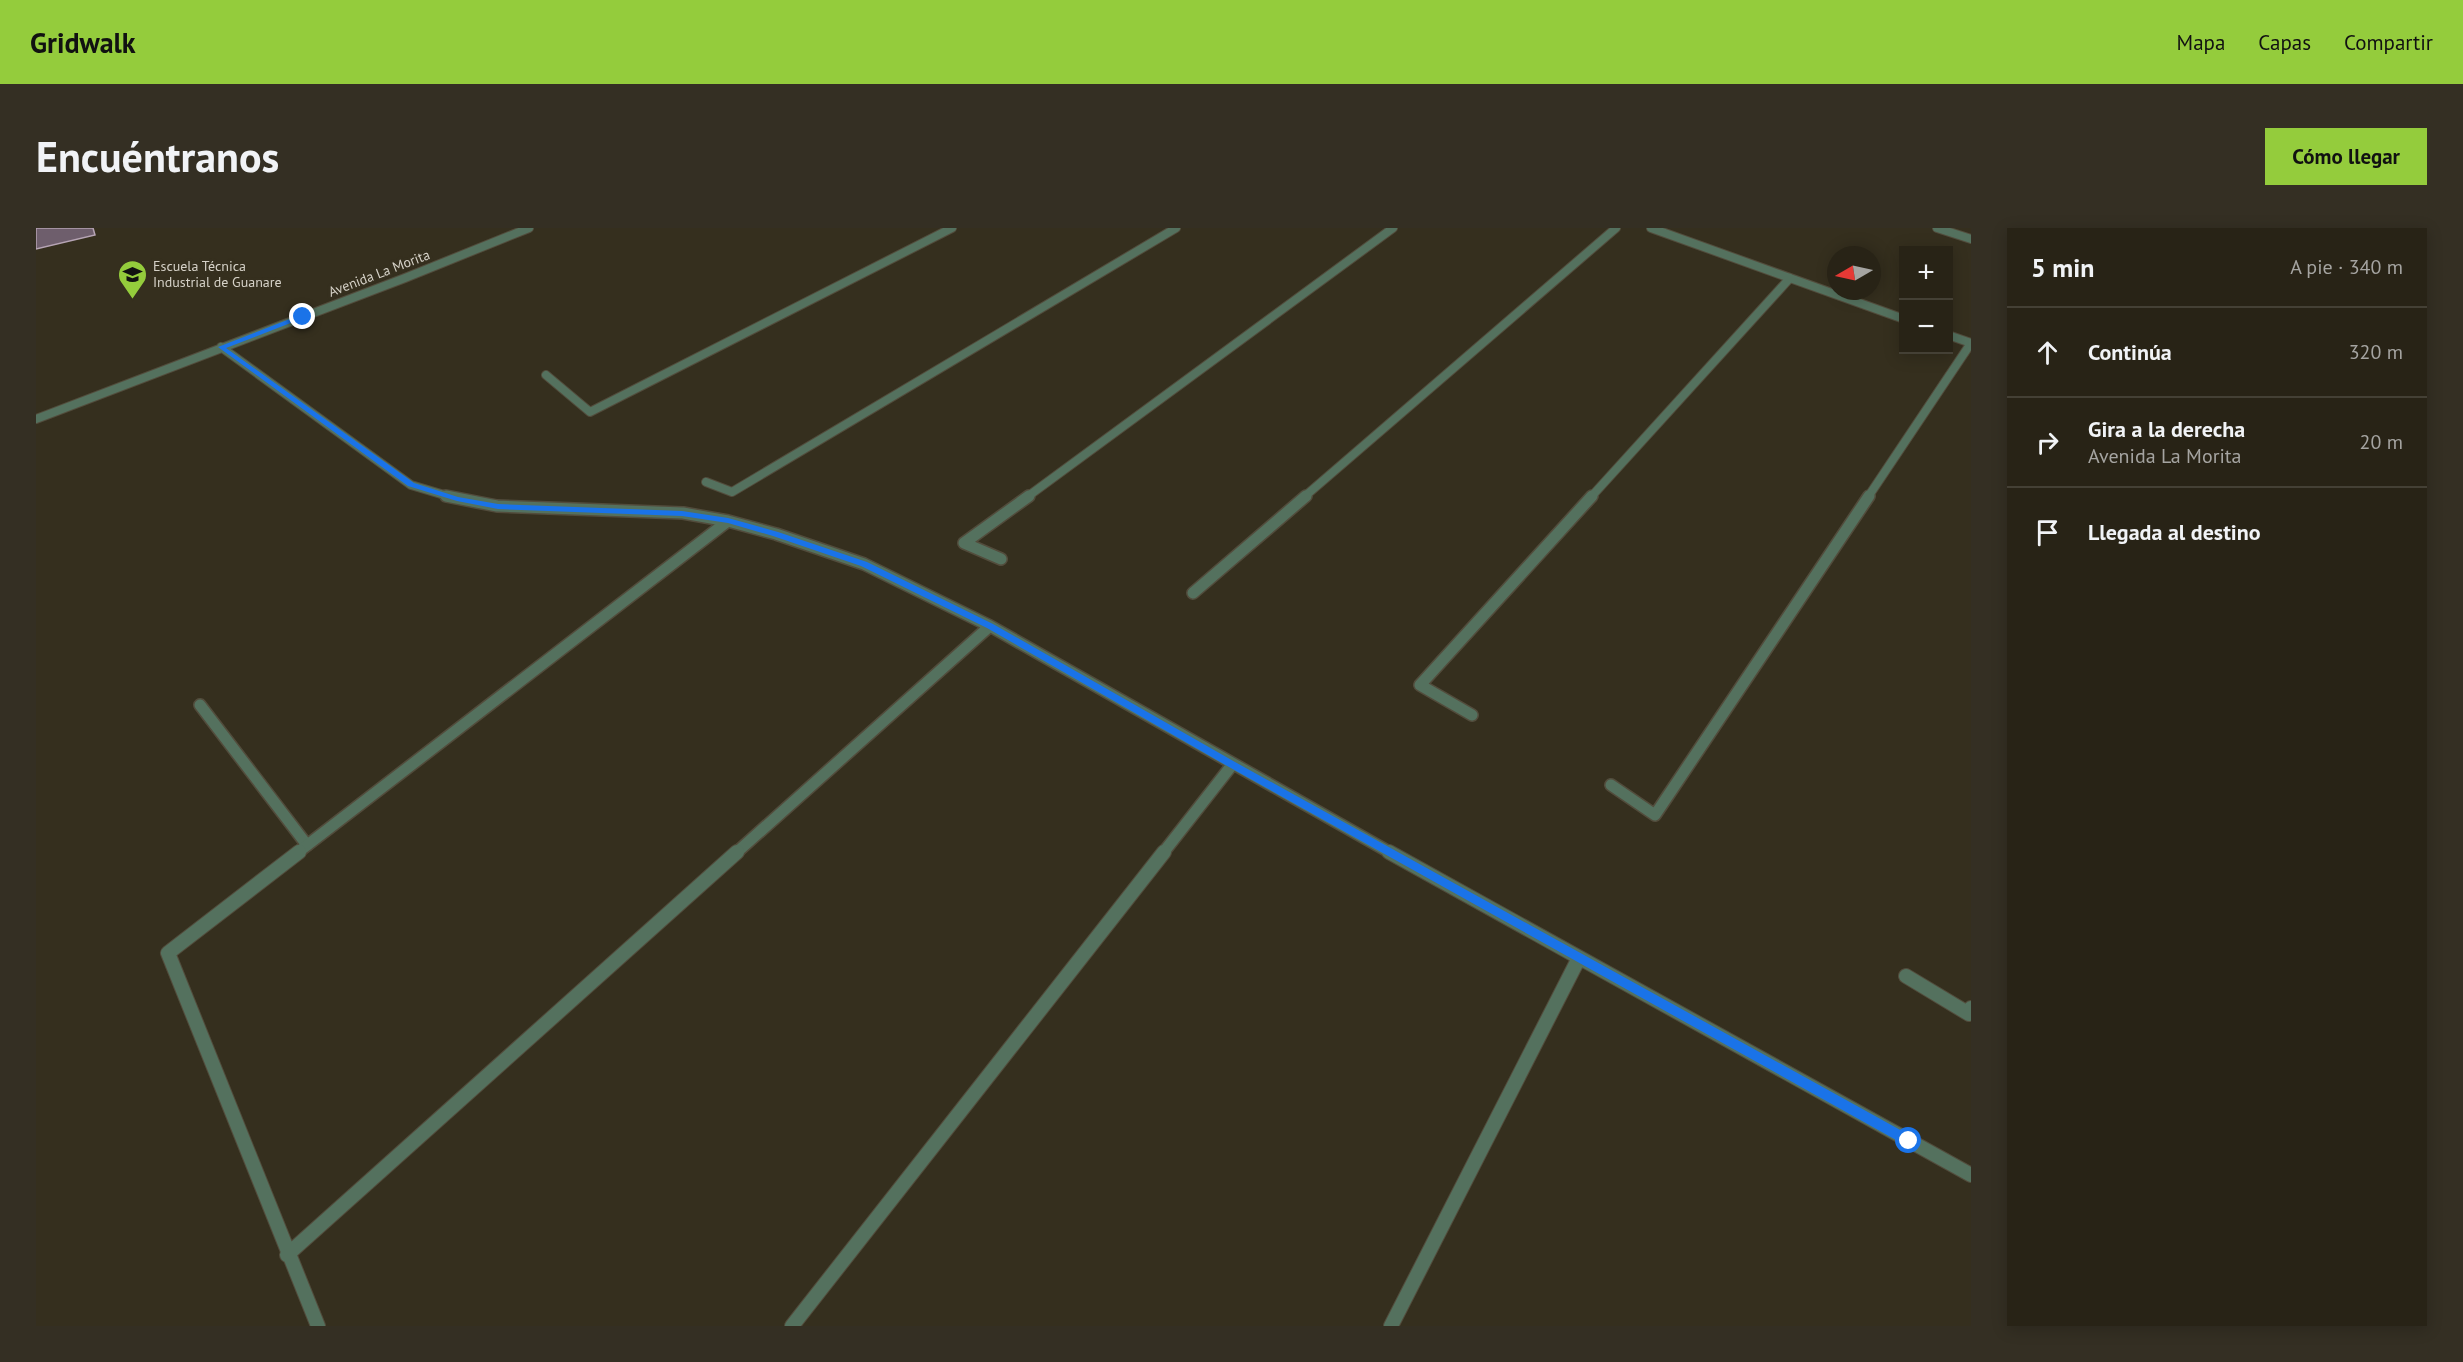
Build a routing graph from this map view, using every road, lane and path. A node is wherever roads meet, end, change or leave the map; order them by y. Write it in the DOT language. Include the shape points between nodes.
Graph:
graph roads {
  1 [pos="529,228"];
  2 [pos="952,228"];
  3 [pos="1176,228"];
  4 [pos="1393,228"];
  5 [pos="1616,228"];
  6 [pos="1651,228"];
  7 [pos="1936,228"];
  8 [pos="1971,239"];
  9 [pos="1790,278"];
  10 [pos="1899,317"];
  11 [pos="1953,337"];
  12 [pos="1971,343"];
  13 [pos="221,347"];
  14 [pos="546,375"];
  15 [pos="36,419"];
  16 [pos="706,482"];
  17 [pos="728,521"];
  18 [pos="1001,559"];
  19 [pos="1193,592"];
  20 [pos="990,626"];
  21 [pos="200,705"];
  22 [pos="1472,715"];
  23 [pos="1232,765"];
  24 [pos="1611,785"];
  25 [pos="307,845"];
  26 [pos="1579,958"];
  27 [pos="1906,976"];
  28 [pos="1971,1008"];
  29 [pos="1971,1175"];
  30 [pos="287,1254"];
  31 [pos="318,1326"];
  32 [pos="792,1326"];
  33 [pos="1391,1326"];
  1 -- 13 [label="street, Avenida La Morita"];
  2 -- 14 [label="street" via="591,411"];
  3 -- 16 [label="street" via="732,492"];
  4 -- 18 [label="street" via="964,543"];
  5 -- 19 [label="street"];
  6 -- 9 [label="street"];
  7 -- 8 [label="street"];
  9 -- 10 [label="street"];
  9 -- 22 [label="street" via="1420,685"];
  11 -- 12 [label="street"];
  12 -- 24 [label="street" via="1655,815"];
  13 -- 15 [label="street, Avenida La Morita"];
  13 -- 17 [label="street" via="411,485 498,506 682,513"];
  17 -- 20 [label="street" via="864,564"];
  17 -- 25 [label="street"];
  20 -- 23 [label="street"];
  20 -- 30 [label="street"];
  21 -- 25 [label="street"];
  23 -- 26 [label="street"];
  23 -- 32 [label="street"];
  25 -- 30 [label="street" via="168,953"];
  26 -- 29 [label="street"];
  26 -- 33 [label="street"];
  27 -- 28 [label="street" via="1969,1014"];
  30 -- 31 [label="street"];
}
